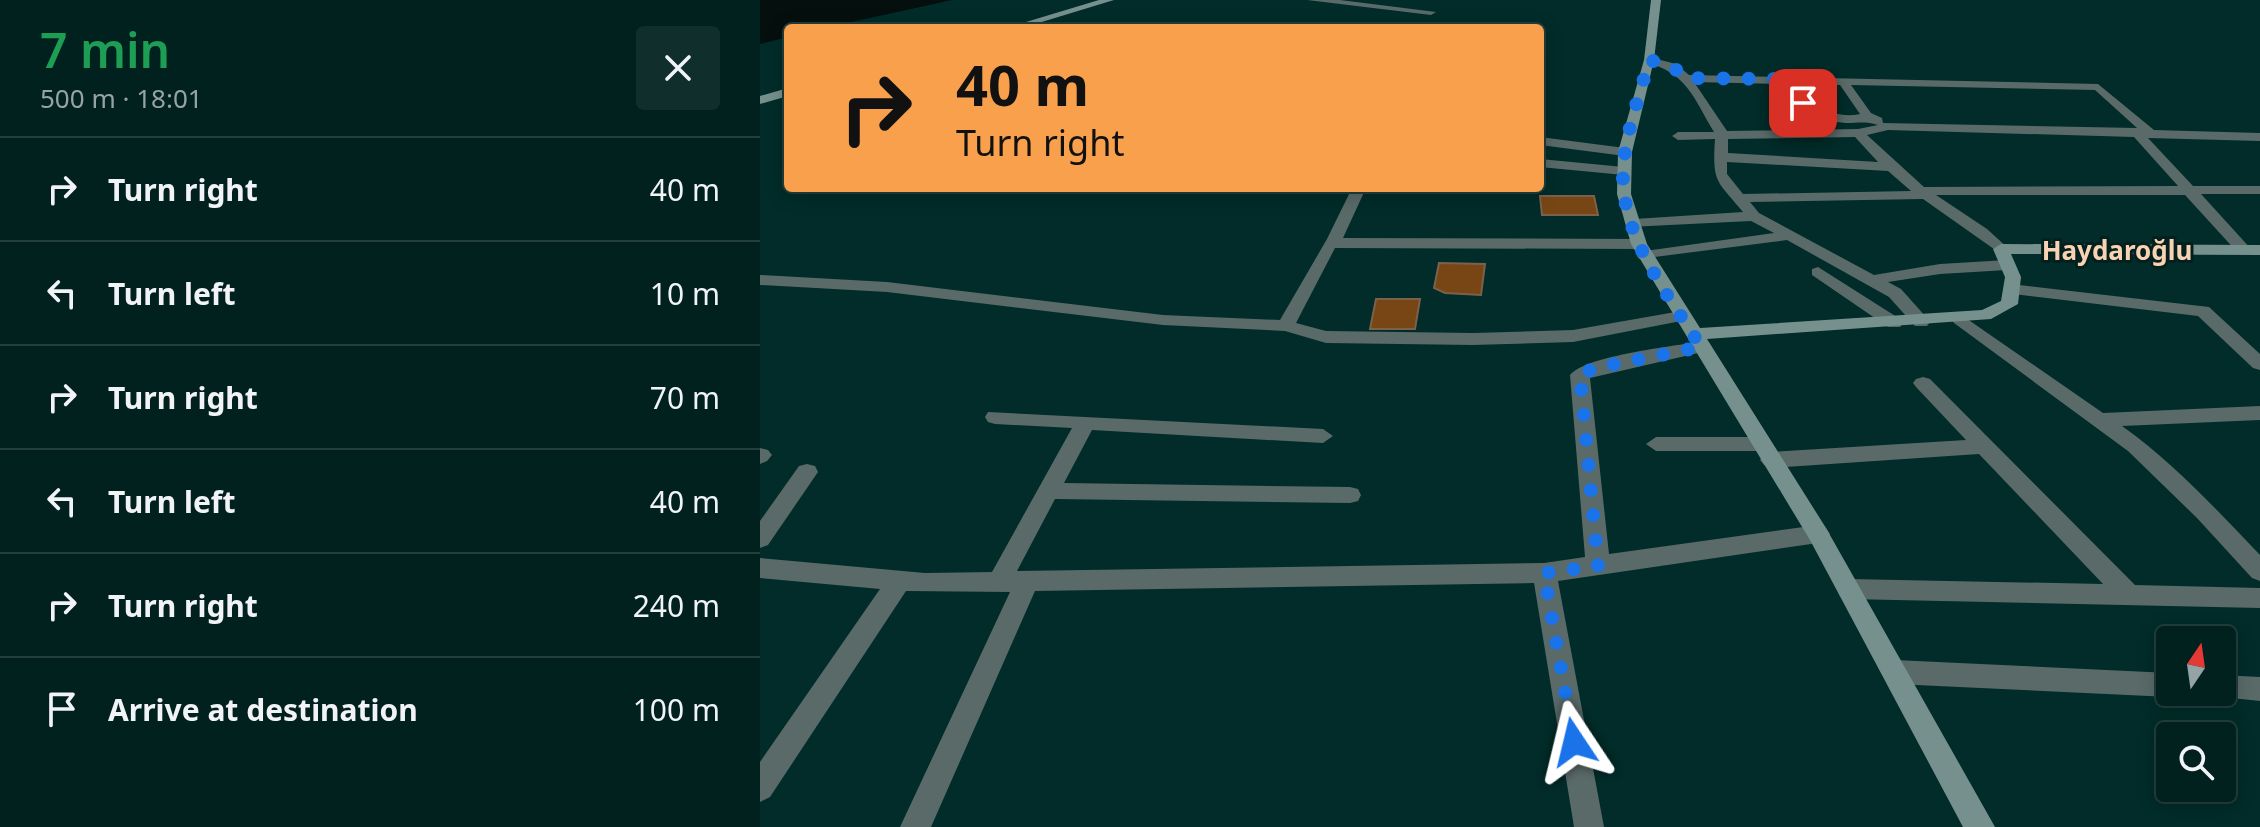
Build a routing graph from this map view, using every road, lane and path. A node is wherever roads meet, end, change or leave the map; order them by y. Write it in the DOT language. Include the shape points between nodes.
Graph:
graph roads {
  1 [pos="1109,0"];
  2 [pos="1312,0"];
  3 [pos="1656,0"];
  4 [pos="1431,12"];
  5 [pos="1025,24"];
  6 [pos="1649,60"];
  7 [pos="1685,78"];
  8 [pos="1784,79"];
  9 [pos="1842,80"];
  10 [pos="784,93"];
  11 [pos="760,100"];
  12 [pos="1867,116"];
  13 [pos="1888,126"];
  14 [pos="2142,131"];
  15 [pos="1858,133"];
  16 [pos="1722,134"];
  17 [pos="1678,136"];
  18 [pos="2260,137"];
  19 [pos="1544,142"];
  20 [pos="1719,157"];
  21 [pos="1625,162"];
  22 [pos="1544,163"];
  23 [pos="1890,167"];
  24 [pos="2188,189"];
  25 [pos="2260,190"];
  26 [pos="1357,192"];
  27 [pos="1924,193"];
  28 [pos="1736,198"];
  29 [pos="1754,216"];
  30 [pos="1791,235"];
  31 [pos="1639,241"];
  32 [pos="1333,243"];
  33 [pos="2252,250"];
  34 [pos="2004,257"];
  35 [pos="1818,272"];
  36 [pos="760,280"];
  37 [pos="1873,280"];
  38 [pos="2011,289"];
  39 [pos="1960,319"];
  40 [pos="1921,322"];
  41 [pos="1894,323"];
  42 [pos="1286,326"];
  43 [pos="1692,332"];
  44 [pos="2260,364"];
  45 [pos="1923,383"];
  46 [pos="2260,413"];
  47 [pos="995,417"];
  48 [pos="2101,420"];
  49 [pos="1085,424"];
  50 [pos="1323,436"];
  51 [pos="1656,444"];
  52 [pos="1982,446"];
  53 [pos="1766,452"];
  54 [pos="807,472"];
  55 [pos="1049,491"];
  56 [pos="1350,495"];
  57 [pos="1818,534"];
  58 [pos="760,539"];
  59 [pos="1598,566"];
  60 [pos="760,568"];
  61 [pos="2260,571"];
  62 [pos="1544,573"];
  63 [pos="899,581"];
  64 [pos="999,582"];
  65 [pos="1027,582"];
  66 [pos="1849,589"];
  67 [pos="2129,595"];
  68 [pos="2260,598"];
  69 [pos="1895,672"];
  70 [pos="2156,684"];
  71 [pos="2236,688"];
  72 [pos="2260,689"];
  73 [pos="760,787"];
  74 [pos="915,827"];
  75 [pos="1589,827"];
  76 [pos="1980,827"];
  1 -- 5 [label="main road"];
  2 -- 4 [label="street"];
  3 -- 6 [label="main road"];
  6 -- 7 [label="street" via="1672,66"];
  6 -- 21 [label="main road"];
  7 -- 8 [label="street"];
  7 -- 16 [label="street"];
  8 -- 9 [label="street"];
  8 -- 12 [label="street" via="1819,114"];
  9 -- 12 [label="street"];
  9 -- 14 [label="street" via="2098,87"];
  10 -- 11 [label="main road"];
  12 -- 13 [label="street"];
  13 -- 14 [label="street"];
  13 -- 15 [label="street"];
  14 -- 18 [label="street"];
  14 -- 24 [label="street"];
  15 -- 16 [label="street"];
  15 -- 23 [label="street"];
  16 -- 17 [label="street"];
  16 -- 20 [label="street"];
  19 -- 21 [label="street"];
  20 -- 23 [label="street"];
  20 -- 28 [label="street" via="1720,174"];
  21 -- 22 [label="street"];
  21 -- 31 [label="main road" via="1624,194"];
  23 -- 27 [label="street"];
  24 -- 25 [label="street"];
  24 -- 27 [label="street"];
  24 -- 33 [label="street"];
  26 -- 32 [label="street"];
  27 -- 28 [label="street"];
  27 -- 34 [label="street" via="1977,226"];
  28 -- 29 [label="street"];
  29 -- 30 [label="street"];
  29 -- 31 [label="street"];
  30 -- 31 [label="street"];
  30 -- 37 [label="street"];
  31 -- 32 [label="street"];
  31 -- 43 [label="main road"];
  32 -- 42 [label="street"];
  33 -- 34 [label="main road"];
  34 -- 37 [label="street"];
  34 -- 38 [label="main road" via="2013,277"];
  35 -- 41 [label="street"];
  36 -- 42 [label="street" via="887,287 1163,320"];
  37 -- 40 [label="street" via="1895,293"];
  38 -- 39 [label="main road" via="2009,304"];
  38 -- 44 [label="street" via="2203,311"];
  39 -- 40 [label="main road"];
  39 -- 48 [label="street"];
  40 -- 41 [label="main road"];
  41 -- 43 [label="main road"];
  42 -- 43 [label="street" via="1326,337 1473,339"];
  43 -- 53 [label="main road"];
  43 -- 59 [label="street" via="1580,375"];
  45 -- 52 [label="street"];
  46 -- 48 [label="street"];
  47 -- 49 [label="street"];
  48 -- 61 [label="street" via="2205,512"];
  49 -- 50 [label="street"];
  49 -- 55 [label="street"];
  51 -- 53 [label="street"];
  52 -- 53 [label="street"];
  52 -- 67 [label="street"];
  53 -- 57 [label="main road"];
  54 -- 58 [label="street"];
  55 -- 56 [label="street"];
  55 -- 64 [label="street"];
  57 -- 59 [label="street"];
  57 -- 66 [label="main road"];
  59 -- 62 [label="street"];
  60 -- 63 [label="street"];
  62 -- 65 [label="street"];
  62 -- 75 [label="street"];
  63 -- 64 [label="street"];
  63 -- 73 [label="street"];
  64 -- 65 [label="street"];
  65 -- 74 [label="street"];
  66 -- 67 [label="street"];
  66 -- 69 [label="main road"];
  67 -- 68 [label="street"];
  69 -- 70 [label="street"];
  69 -- 76 [label="main road"];
  71 -- 72 [label="street"];
}
